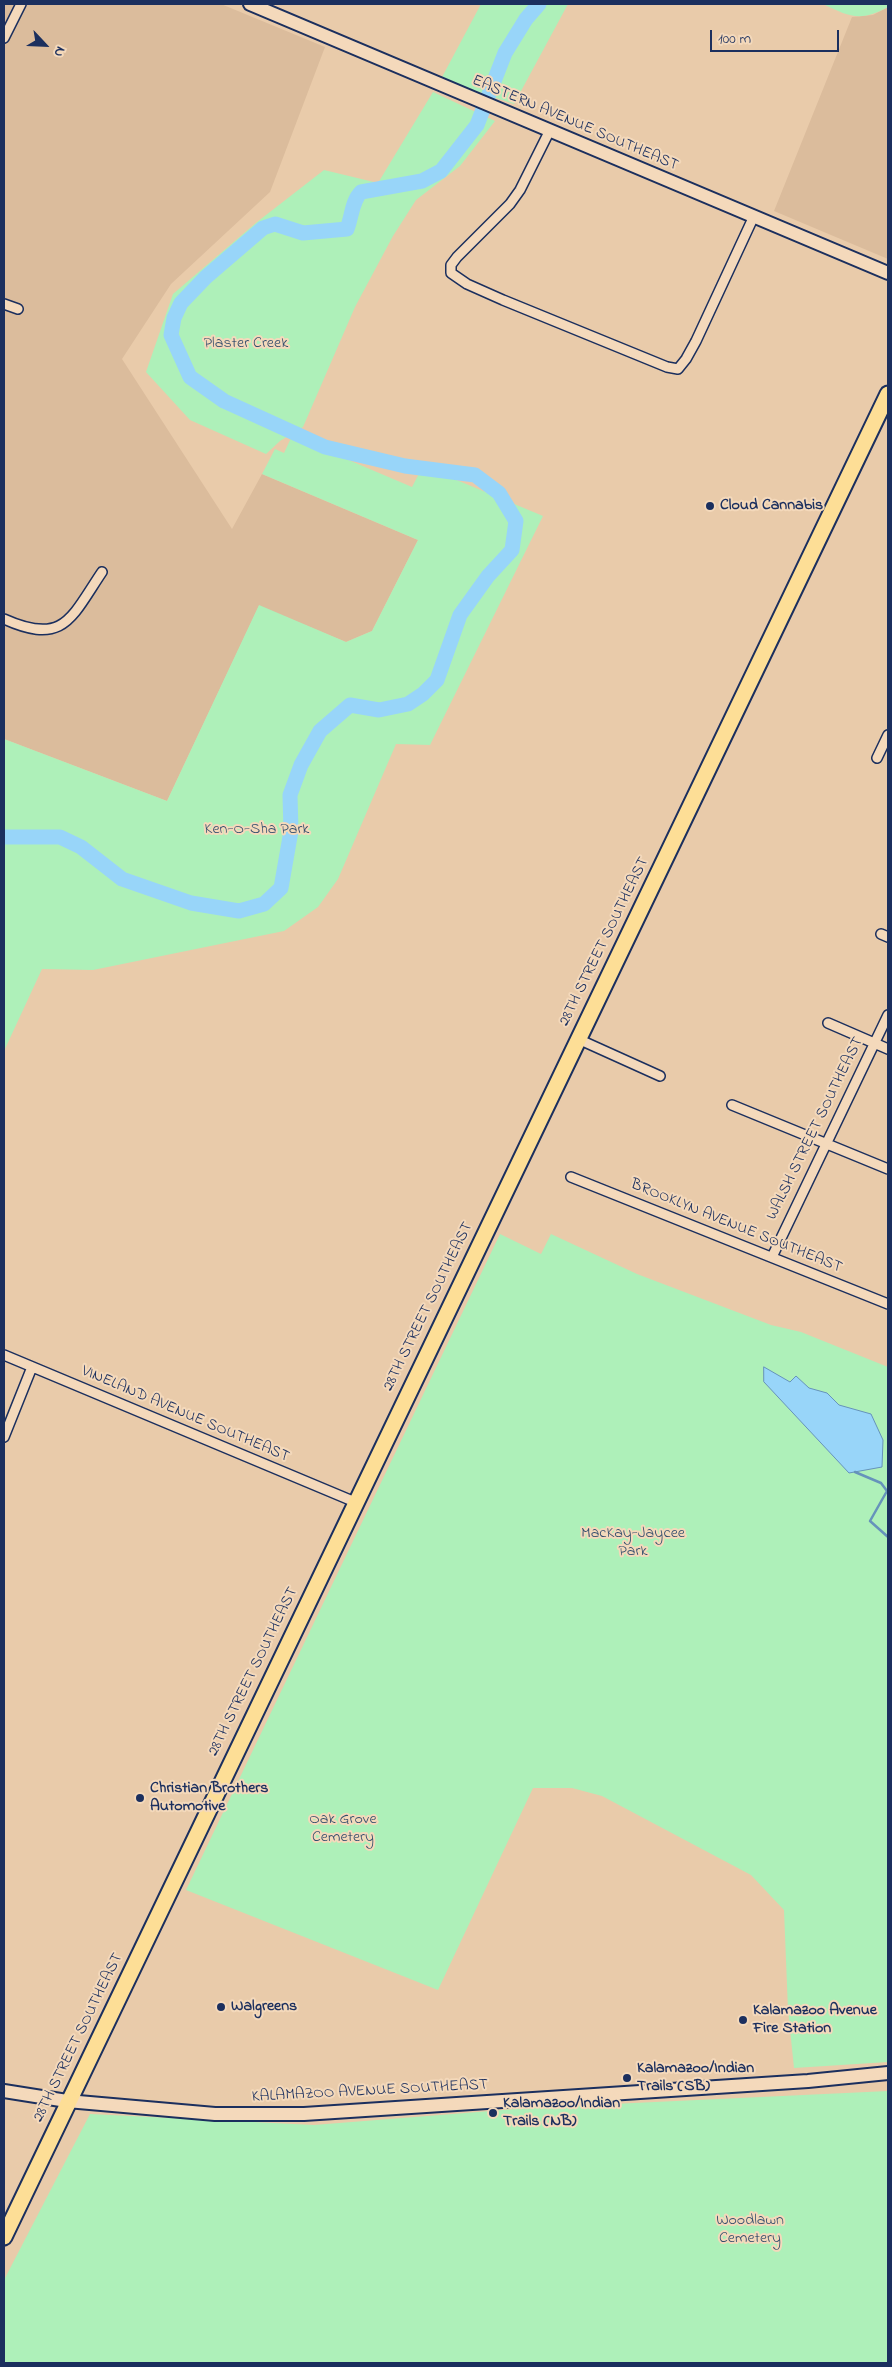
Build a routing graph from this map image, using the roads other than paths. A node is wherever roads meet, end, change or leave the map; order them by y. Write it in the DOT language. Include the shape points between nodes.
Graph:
graph roads {
  1 [pos="20,4"];
  2 [pos="250,4"];
  3 [pos="4,38"];
  4 [pos="550,130"];
  5 [pos="754,216"];
  6 [pos="888,273"];
  7 [pos="4,304"];
  8 [pos="18,309"];
  9 [pos="888,394"];
  10 [pos="102,572"];
  11 [pos="4,619"];
  12 [pos="888,735"];
  13 [pos="877,758"];
  14 [pos="888,1015"];
  15 [pos="828,1023"];
  16 [pos="578,1039"];
  17 [pos="874,1044"];
  18 [pos="888,1049"];
  19 [pos="660,1076"];
  20 [pos="732,1105"];
  21 [pos="825,1143"];
  22 [pos="888,1169"];
  23 [pos="572,1178"];
  24 [pos="772,1257"];
  25 [pos="888,1304"];
  26 [pos="4,1354"];
  27 [pos="32,1367"];
  28 [pos="4,1437"];
  29 [pos="355,1502"];
  30 [pos="888,2073"];
  31 [pos="4,2091"];
  32 [pos="67,2101"];
  33 [pos="4,2237"];
  1 -- 3 [label="street"];
  2 -- 4 [label="main road, EASTERN AVENUE SOUTHEAST"];
  4 -- 5 [label="main road, EASTERN AVENUE SOUTHEAST"];
  4 -- 5 [label="street" via="510,204 451,265 451,273 467,284 678,369 696,341"];
  5 -- 6 [label="main road, EASTERN AVENUE SOUTHEAST"];
  7 -- 8 [label="street"];
  9 -- 16 [label="main road, 28TH STREET SOUTHEAST"];
  10 -- 11 [label="street" via="72,616 58,628 42,631"];
  12 -- 13 [label="street"];
  14 -- 17 [label="street, WALSH STREET SOUTHEAST"];
  15 -- 17 [label="street"];
  16 -- 19 [label="street"];
  16 -- 29 [label="main road, 28TH STREET SOUTHEAST"];
  17 -- 18 [label="street"];
  17 -- 21 [label="street, WALSH STREET SOUTHEAST"];
  20 -- 21 [label="street"];
  21 -- 22 [label="street"];
  21 -- 24 [label="street, WALSH STREET SOUTHEAST"];
  23 -- 24 [label="street, BROOKLYN AVENUE SOUTHEAST"];
  24 -- 25 [label="street, BROOKLYN AVENUE SOUTHEAST"];
  26 -- 27 [label="street, VINELAND AVENUE SOUTHEAST"];
  27 -- 28 [label="street"];
  27 -- 29 [label="street, VINELAND AVENUE SOUTHEAST"];
  29 -- 32 [label="main road, 28TH STREET SOUTHEAST"];
  30 -- 32 [label="main road, KALAMAZOO AVENUE SOUTHEAST" via="304,2114 215,2114"];
  31 -- 32 [label="main road, KALAMAZOO AVENUE SOUTHEAST"];
  32 -- 33 [label="main road, 28TH STREET SOUTHEAST"];
}
